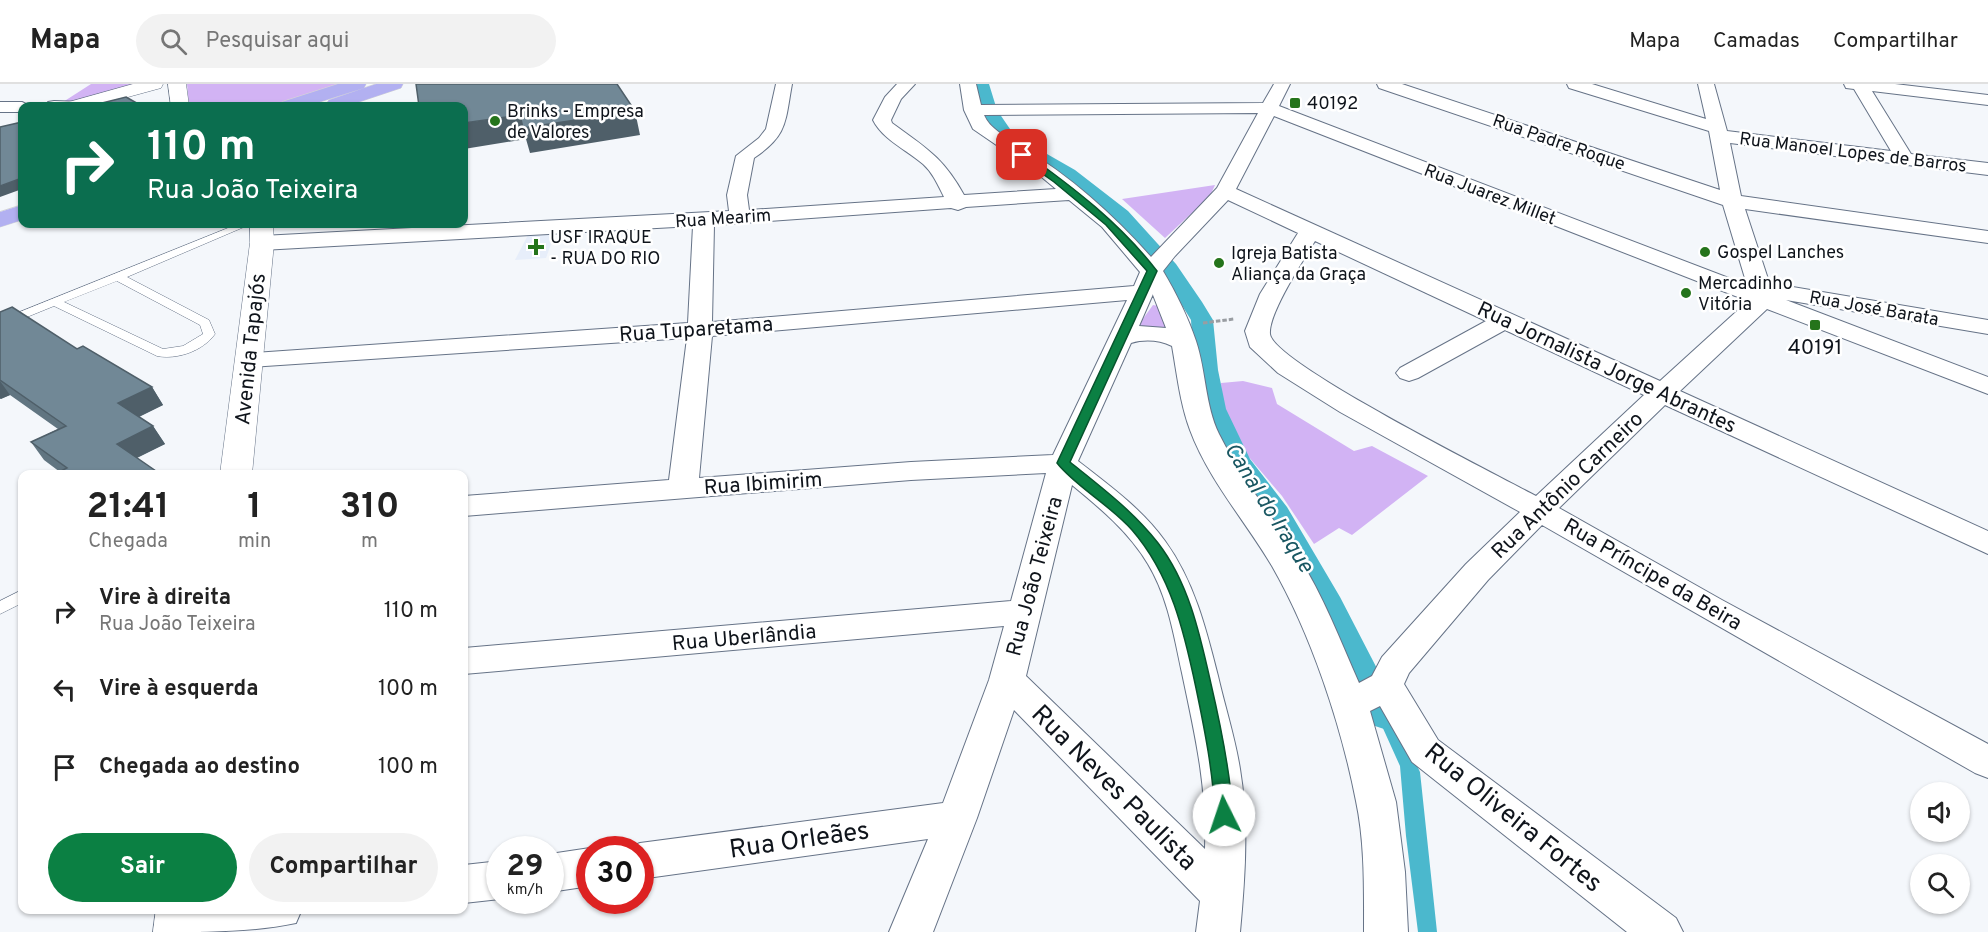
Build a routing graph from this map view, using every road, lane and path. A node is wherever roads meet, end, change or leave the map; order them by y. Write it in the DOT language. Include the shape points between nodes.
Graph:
graph roads {
  1 [pos="154,84"];
  2 [pos="177,84"];
  3 [pos="357,84"];
  4 [pos="394,84"];
  5 [pos="784,84"];
  6 [pos="907,84"];
  7 [pos="968,84"];
  8 [pos="1282,84"];
  9 [pos="1385,84"];
  10 [pos="1575,84"];
  11 [pos="1706,84"];
  12 [pos="1856,84"];
  13 [pos="1988,100"];
  14 [pos="91,102"];
  15 [pos="179,102"];
  16 [pos="301,102"];
  17 [pos="341,102"];
  18 [pos="0,107"];
  19 [pos="18,107"];
  20 [pos="1268,108"];
  21 [pos="977,110"];
  22 [pos="1718,131"];
  23 [pos="1904,158"];
  24 [pos="1988,169"];
  25 [pos="1225,191"];
  26 [pos="1075,194"];
  27 [pos="18,197"];
  28 [pos="1732,201"];
  29 [pos="0,203"];
  30 [pos="958,204"];
  31 [pos="18,213"];
  32 [pos="740,216"];
  33 [pos="705,219"];
  34 [pos="0,220"];
  35 [pos="468,225"];
  36 [pos="338,228"];
  37 [pos="257,230"];
  38 [pos="1310,231"];
  39 [pos="1988,237"];
  40 [pos="1154,271"];
  41 [pos="117,276"];
  42 [pos="1762,294"];
  43 [pos="54,302"];
  44 [pos="1505,320"];
  45 [pos="0,324"];
  46 [pos="1988,327"];
  47 [pos="700,330"];
  48 [pos="1121,338"];
  49 [pos="1184,342"];
  50 [pos="249,359"];
  51 [pos="1409,373"];
  52 [pos="1988,386"];
  53 [pos="1662,392"];
  54 [pos="1063,463"];
  55 [pos="236,470"];
  56 [pos="683,489"];
  57 [pos="468,506"];
  58 [pos="1541,511"];
  59 [pos="1988,543"];
  60 [pos="18,598"];
  61 [pos="0,608"];
  62 [pos="1024,612"];
  63 [pos="468,661"];
  64 [pos="1390,676"];
  65 [pos="1007,681"];
  66 [pos="1350,705"];
  67 [pos="1988,762"];
  68 [pos="957,818"];
  69 [pos="654,859"];
  70 [pos="486,882"];
  71 [pos="468,884"];
  72 [pos="1223,894"];
  73 [pos="238,914"];
  74 [pos="178,921"];
  75 [pos="911,932"];
  76 [pos="1218,932"];
  77 [pos="1386,932"];
  78 [pos="1661,932"];
  1 -- 14 [label="main road"];
  2 -- 15 [label="main road"];
  3 -- 16 [label="main road"];
  4 -- 17 [label="main road"];
  5 -- 32 [label="street" via="775,129 766,142 745,156 737,195"];
  6 -- 30 [label="street" via="894,97 882,120 941,172"];
  7 -- 21 [label="street"];
  8 -- 20 [label="street, Rua João Teixeira"];
  9 -- 28 [label="street, Rua Padre Roque"];
  10 -- 22 [label="street, Rua Manoel Lopes de Barros"];
  11 -- 22 [label="street"];
  12 -- 13 [label="street"];
  12 -- 23 [label="street"];
  18 -- 19 [label="street"];
  20 -- 21 [label="street, Rua Juarez Millet"];
  20 -- 25 [label="street, Rua João Teixeira"];
  20 -- 42 [label="street, Rua Juarez Millet"];
  21 -- 26 [label="street" via="979,125"];
  22 -- 23 [label="street, Rua Manoel Lopes de Barros"];
  22 -- 28 [label="street"];
  23 -- 24 [label="street, Rua Manoel Lopes de Barros"];
  25 -- 38 [label="street, Rua Jornalista Jorge Abrantes"];
  25 -- 40 [label="street, Rua João Teixeira"];
  26 -- 30 [label="street, Rua Mearim"];
  26 -- 40 [label="street"];
  27 -- 29 [label="main road"];
  28 -- 39 [label="street, Rua Padre Roque"];
  28 -- 42 [label="street"];
  30 -- 32 [label="street, Rua Mearim"];
  31 -- 34 [label="main road"];
  32 -- 33 [label="street, Rua Mearim"];
  33 -- 35 [label="street, Rua Mearim"];
  33 -- 47 [label="street"];
  36 -- 37 [label="street, Rua Mearim"];
  37 -- 41 [label="lane"];
  37 -- 50 [label="main road, Avenida Tapajós"];
  38 -- 44 [label="street, Rua Jornalista Jorge Abrantes"];
  38 -- 58 [label="street, Rua Príncipe da Beira" via="1272,294 1257,331 1259,342 1287,368 1349,406"];
  40 -- 47 [label="street, Rua Tuparetama"];
  40 -- 48 [label="street, Rua João Teixeira"];
  40 -- 49 [label="street"];
  41 -- 43 [label="lane"];
  41 -- 43 [label="lane" via="205,323 205,340 175,353 161,354"];
  42 -- 46 [label="street, Rua José Barata"];
  42 -- 52 [label="street, Rua Juarez Millet"];
  42 -- 53 [label="street, Rua Antônio Carneiro"];
  43 -- 45 [label="lane"];
  44 -- 51 [label="street"];
  44 -- 53 [label="street, Rua Jornalista Jorge Abrantes"];
  47 -- 50 [label="street, Rua Tuparetama"];
  47 -- 56 [label="street"];
  48 -- 49 [label="street" via="1152,332"];
  48 -- 54 [label="street, Rua João Teixeira"];
  49 -- 66 [label="street" via="1205,433 1244,503 1286,563"];
  50 -- 55 [label="main road, Avenida Tapajós"];
  53 -- 58 [label="street, Rua Antônio Carneiro"];
  53 -- 59 [label="street, Rua Jornalista Jorge Abrantes"];
  54 -- 56 [label="street, Rua Ibimirim"];
  54 -- 62 [label="street, Rua João Teixeira"];
  54 -- 72 [label="street" via="1120,509 1154,548 1192,631 1221,769"];
  56 -- 57 [label="street, Rua Ibimirim"];
  58 -- 64 [label="street, Rua Antônio Carneiro" via="1477,572"];
  58 -- 67 [label="street, Rua Príncipe da Beira"];
  60 -- 61 [label="lane"];
  62 -- 63 [label="street, Rua Uberlândia"];
  62 -- 65 [label="street, Rua João Teixeira"];
  64 -- 66 [label="street, Rua Antônio Carneiro"];
  64 -- 78 [label="street, Rua Oliveira Fortes" via="1425,751"];
  65 -- 68 [label="street, Rua João Teixeira"];
  65 -- 72 [label="street, Rua Neves Paulista"];
  66 -- 77 [label="street" via="1377,802"];
  68 -- 69 [label="street, Rua Orleães"];
  68 -- 75 [label="street, Rua João Teixeira"];
  70 -- 71 [label="street"];
  72 -- 76 [label="street"];
  73 -- 74 [label="street"];
}
